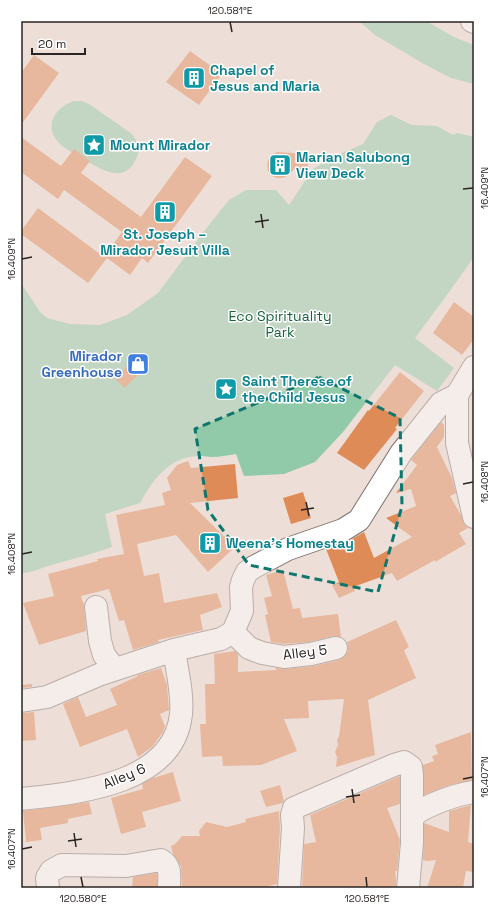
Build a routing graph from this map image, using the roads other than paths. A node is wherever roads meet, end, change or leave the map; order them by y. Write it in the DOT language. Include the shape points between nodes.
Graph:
graph roads {
  1 [pos="474,367"];
  2 [pos="457,395"];
  3 [pos="474,517"];
  4 [pos="96,607"];
  5 [pos="233,632"];
  6 [pos="336,648"];
  7 [pos="174,650"];
  8 [pos="116,669"];
  9 [pos="21,701"];
  10 [pos="474,792"];
  11 [pos="21,799"];
  12 [pos="412,816"];
  13 [pos="287,887"];
  14 [pos="48,888"];
  15 [pos="169,888"];
  16 [pos="408,888"];
  1 -- 2 [label="street"];
  2 -- 3 [label="street" via="457,444"];
  2 -- 5 [label="street" via="441,403 401,453 359,520 343,530 288,549 248,572 242,580 242,611"];
  4 -- 8 [label="street" via="104,655"];
  5 -- 6 [label="street, Alley 5" via="249,648 284,657"];
  5 -- 7 [label="street" via="221,639"];
  7 -- 8 [label="street"];
  7 -- 11 [label="street, Alley 6" via="181,714 176,734 165,751 146,769 110,785"];
  8 -- 9 [label="street" via="47,697"];
  10 -- 12 [label="street" via="423,808"];
  12 -- 13 [label="street" via="412,774 410,767 404,762 300,804 294,808 292,815"];
  12 -- 16 [label="street"];
  14 -- 15 [label="street" via="47,878 51,871 62,865 126,866 161,860 169,871"];
}
